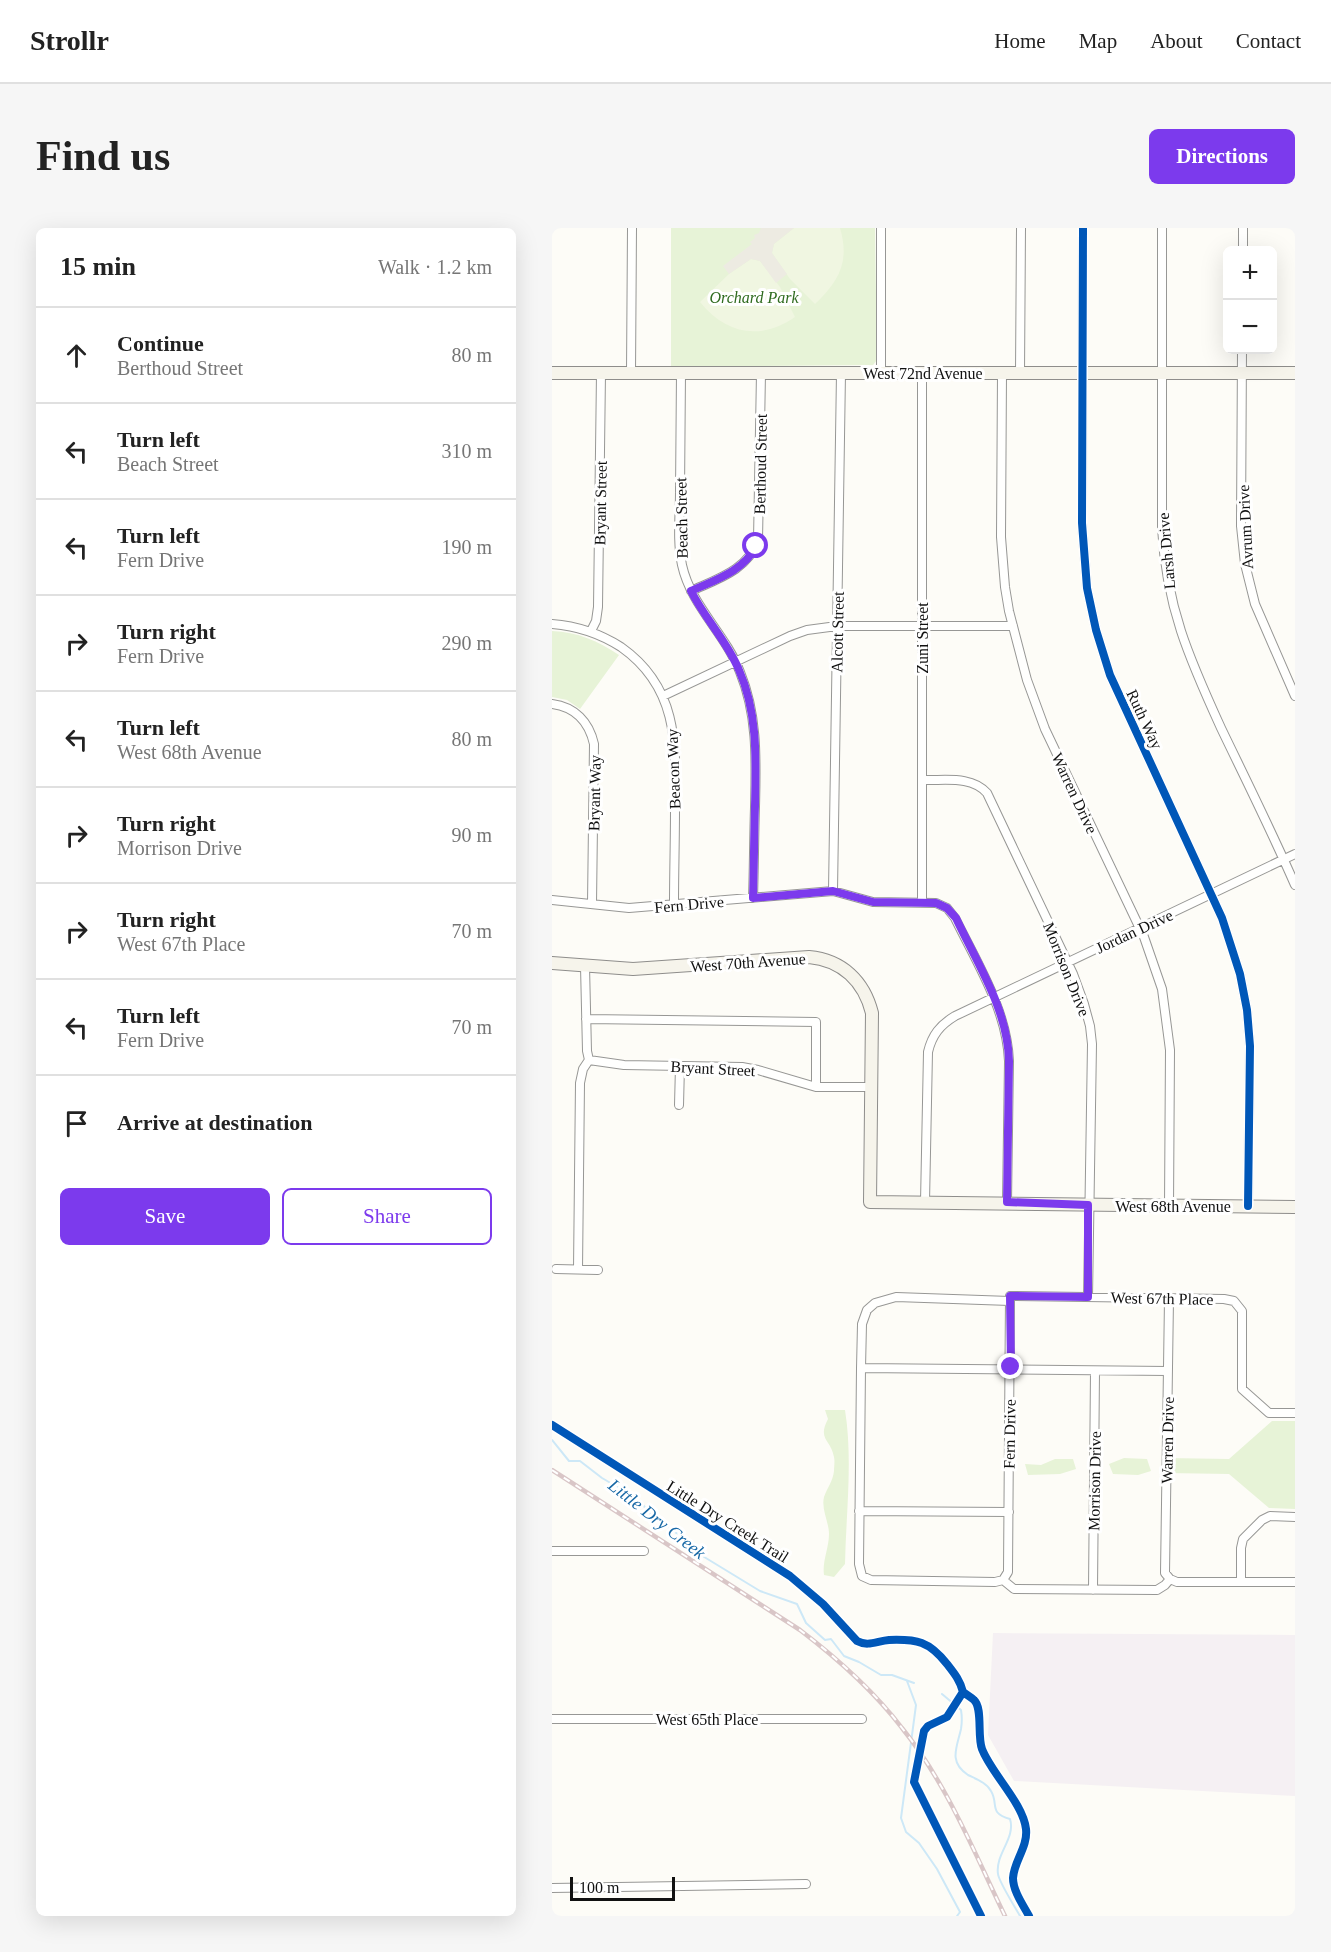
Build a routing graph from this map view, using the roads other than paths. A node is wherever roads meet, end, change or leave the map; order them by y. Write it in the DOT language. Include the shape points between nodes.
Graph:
graph roads {
  1 [pos="632,228"];
  2 [pos="881,228"];
  3 [pos="1021,228"];
  4 [pos="1083,228"];
  5 [pos="1162,228"];
  6 [pos="1243,228"];
  7 [pos="1243,246"];
  8 [pos="1242,354"];
  9 [pos="552,373"];
  10 [pos="601,373"];
  11 [pos="631,373"];
  12 [pos="681,373"];
  13 [pos="761,373"];
  14 [pos="841,373"];
  15 [pos="881,373"];
  16 [pos="922,373"];
  17 [pos="1002,373"];
  18 [pos="1020,373"];
  19 [pos="1082,373"];
  20 [pos="1161,373"];
  21 [pos="1242,373"];
  22 [pos="1295,373"];
  23 [pos="691,591"];
  24 [pos="552,624"];
  25 [pos="837,626"];
  26 [pos="1013,626"];
  27 [pos="922,627"];
  28 [pos="591,631"];
  29 [pos="735,661"];
  30 [pos="663,696"];
  31 [pos="1295,696"];
  32 [pos="552,704"];
  33 [pos="922,780"];
  34 [pos="1295,854"];
  35 [pos="1284,860"];
  36 [pos="1295,885"];
  37 [pos="833,891"];
  38 [pos="1212,894"];
  39 [pos="753,898"];
  40 [pos="552,900"];
  41 [pos="922,902"];
  42 [pos="591,904"];
  43 [pos="674,905"];
  44 [pos="1139,928"];
  45 [pos="552,963"];
  46 [pos="1067,963"];
  47 [pos="585,966"];
  48 [pos="993,998"];
  49 [pos="586,1019"];
  50 [pos="589,1060"];
  51 [pos="680,1066"];
  52 [pos="816,1087"];
  53 [pos="872,1087"];
  54 [pos="679,1105"];
  55 [pos="870,1202"];
  56 [pos="924,1202"];
  57 [pos="1007,1202"];
  58 [pos="1088,1205"];
  59 [pos="1169,1206"];
  60 [pos="1248,1206"];
  61 [pos="1295,1207"];
  62 [pos="556,1269"];
  63 [pos="578,1269"];
  64 [pos="598,1270"];
  65 [pos="1088,1297"];
  66 [pos="1010,1298"];
  67 [pos="1169,1299"];
  68 [pos="861,1368"];
  69 [pos="1010,1370"];
  70 [pos="1095,1371"];
  71 [pos="1168,1371"];
  72 [pos="1295,1413"];
  73 [pos="859,1511"];
  74 [pos="1009,1512"];
  75 [pos="1295,1517"];
  76 [pos="552,1551"];
  77 [pos="644,1551"];
  78 [pos="1170,1579"];
  79 [pos="1003,1580"];
  80 [pos="1240,1582"];
  81 [pos="1295,1582"];
  82 [pos="1093,1590"];
  83 [pos="552,1719"];
  84 [pos="862,1719"];
  85 [pos="806,1884"];
  86 [pos="552,1888"];
  1 -- 11 [label="street"];
  2 -- 15 [label="street"];
  3 -- 18 [label="street"];
  4 -- 19 [label="street, Ruth Way"];
  5 -- 20 [label="street, Larsh Drive"];
  6 -- 7 [label="street"];
  8 -- 21 [label="street, Avrum Drive"];
  9 -- 10 [label="street, West 72nd Avenue"];
  10 -- 11 [label="street, West 72nd Avenue"];
  10 -- 28 [label="street, Bryant Street" via="598,597"];
  11 -- 12 [label="street, West 72nd Avenue"];
  12 -- 13 [label="street, West 72nd Avenue"];
  12 -- 23 [label="street, Beach Street" via="679,535 681,562"];
  13 -- 14 [label="street, West 72nd Avenue"];
  13 -- 23 [label="street, Berthoud Street" via="758,540 750,557 738,568"];
  14 -- 15 [label="street, West 72nd Avenue"];
  14 -- 25 [label="street, Alcott Street"];
  15 -- 16 [label="street, West 72nd Avenue"];
  16 -- 17 [label="street, West 72nd Avenue"];
  16 -- 27 [label="street, Zuni Street"];
  17 -- 18 [label="street, West 72nd Avenue"];
  17 -- 26 [label="street, Warren Drive" via="1001,537"];
  18 -- 19 [label="street, West 72nd Avenue"];
  19 -- 20 [label="street, West 72nd Avenue"];
  19 -- 38 [label="street, Ruth Way" via="1082,544 1096,630 1120,700"];
  20 -- 21 [label="street, West 72nd Avenue"];
  20 -- 35 [label="street, Larsh Drive" via="1162,528 1164,569 1171,601 1197,675"];
  21 -- 22 [label="street, West 72nd Avenue"];
  21 -- 31 [label="street, Avrum Drive" via="1245,564 1258,612"];
  23 -- 29 [label="street, Beach Street"];
  24 -- 28 [label="street, Beacon Way"];
  25 -- 27 [label="street"];
  25 -- 29 [label="street" via="800,632"];
  25 -- 37 [label="street, Alcott Street"];
  26 -- 27 [label="street"];
  26 -- 44 [label="street, Warren Drive" via="1045,729"];
  27 -- 33 [label="street, Zuni Street"];
  28 -- 30 [label="street, Beacon Way" via="637,660"];
  29 -- 30 [label="street"];
  29 -- 39 [label="street, Beach Street" via="750,703 756,744"];
  30 -- 43 [label="street, Beacon Way" via="675,743"];
  32 -- 42 [label="street, Bryant Way" via="581,718 594,744"];
  33 -- 41 [label="street, Zuni Street"];
  33 -- 46 [label="street, Morrison Drive" via="970,782 987,793"];
  34 -- 35 [label="street, Jordan Drive"];
  35 -- 36 [label="street, Larsh Drive"];
  35 -- 38 [label="street, Jordan Drive"];
  37 -- 39 [label="street, Fern Drive"];
  37 -- 41 [label="street, Fern Drive" via="873,902"];
  38 -- 44 [label="street, Jordan Drive"];
  38 -- 60 [label="street, Ruth Way" via="1235,956 1247,1010"];
  39 -- 43 [label="street, Fern Drive"];
  40 -- 42 [label="street, Fern Drive"];
  41 -- 48 [label="street, Fern Drive" via="942,905 951,912"];
  42 -- 43 [label="street, Fern Drive" via="629,908"];
  44 -- 46 [label="street, Jordan Drive"];
  44 -- 59 [label="street, Warren Drive" via="1158,975 1169,1028"];
  45 -- 47 [label="street, West 70th Avenue"];
  46 -- 48 [label="street, Jordan Drive"];
  46 -- 58 [label="street, Morrison Drive" via="1084,1004 1092,1044"];
  47 -- 49 [label="street"];
  47 -- 53 [label="street, West 70th Avenue" via="644,969 809,957 833,962 852,975 871,1006"];
  48 -- 56 [label="street, Jordan Drive" via="947,1021 932,1040 928,1058"];
  48 -- 57 [label="street, Fern Drive" via="1009,1052"];
  49 -- 50 [label="street"];
  49 -- 52 [label="street" via="816,1022"];
  50 -- 51 [label="street, Bryant Street"];
  50 -- 63 [label="street" via="580,1083"];
  51 -- 52 [label="street, Bryant Street" via="750,1068"];
  51 -- 54 [label="street"];
  52 -- 53 [label="street, Bryant Street"];
  53 -- 55 [label="street, West 70th Avenue"];
  55 -- 56 [label="street, West 68th Avenue"];
  56 -- 57 [label="street, West 68th Avenue"];
  57 -- 58 [label="street, West 68th Avenue"];
  58 -- 59 [label="street, West 68th Avenue"];
  58 -- 65 [label="street, Morrison Drive"];
  59 -- 60 [label="street, West 68th Avenue"];
  60 -- 61 [label="street, West 68th Avenue"];
  62 -- 63 [label="street"];
  63 -- 64 [label="street"];
  65 -- 66 [label="street, West 67th Place"];
  65 -- 67 [label="street, West 67th Place"];
  66 -- 68 [label="street, West 67th Place" via="896,1297 875,1303 867,1310 862,1324"];
  66 -- 69 [label="street, Fern Drive"];
  67 -- 71 [label="street, Warren Drive"];
  67 -- 72 [label="street, West 67th Place" via="1234,1301 1242,1311 1242,1389 1269,1413"];
  68 -- 69 [label="street"];
  68 -- 73 [label="street, West 67th Place"];
  69 -- 70 [label="street"];
  69 -- 74 [label="street, Fern Drive"];
  70 -- 71 [label="street"];
  70 -- 82 [label="street, Morrison Drive"];
  71 -- 78 [label="street, Warren Drive" via="1165,1573"];
  73 -- 74 [label="street"];
  73 -- 79 [label="street, West 67th Place" via="858,1564 862,1576 872,1581"];
  74 -- 79 [label="street, Fern Drive" via="1008,1572"];
  75 -- 80 [label="street" via="1270,1516 1243,1539"];
  76 -- 77 [label="street"];
  78 -- 80 [label="street"];
  78 -- 82 [label="street" via="1157,1590"];
  79 -- 82 [label="street" via="1014,1589"];
  80 -- 81 [label="street"];
  83 -- 84 [label="street, West 65th Place"];
  85 -- 86 [label="street"];
}
